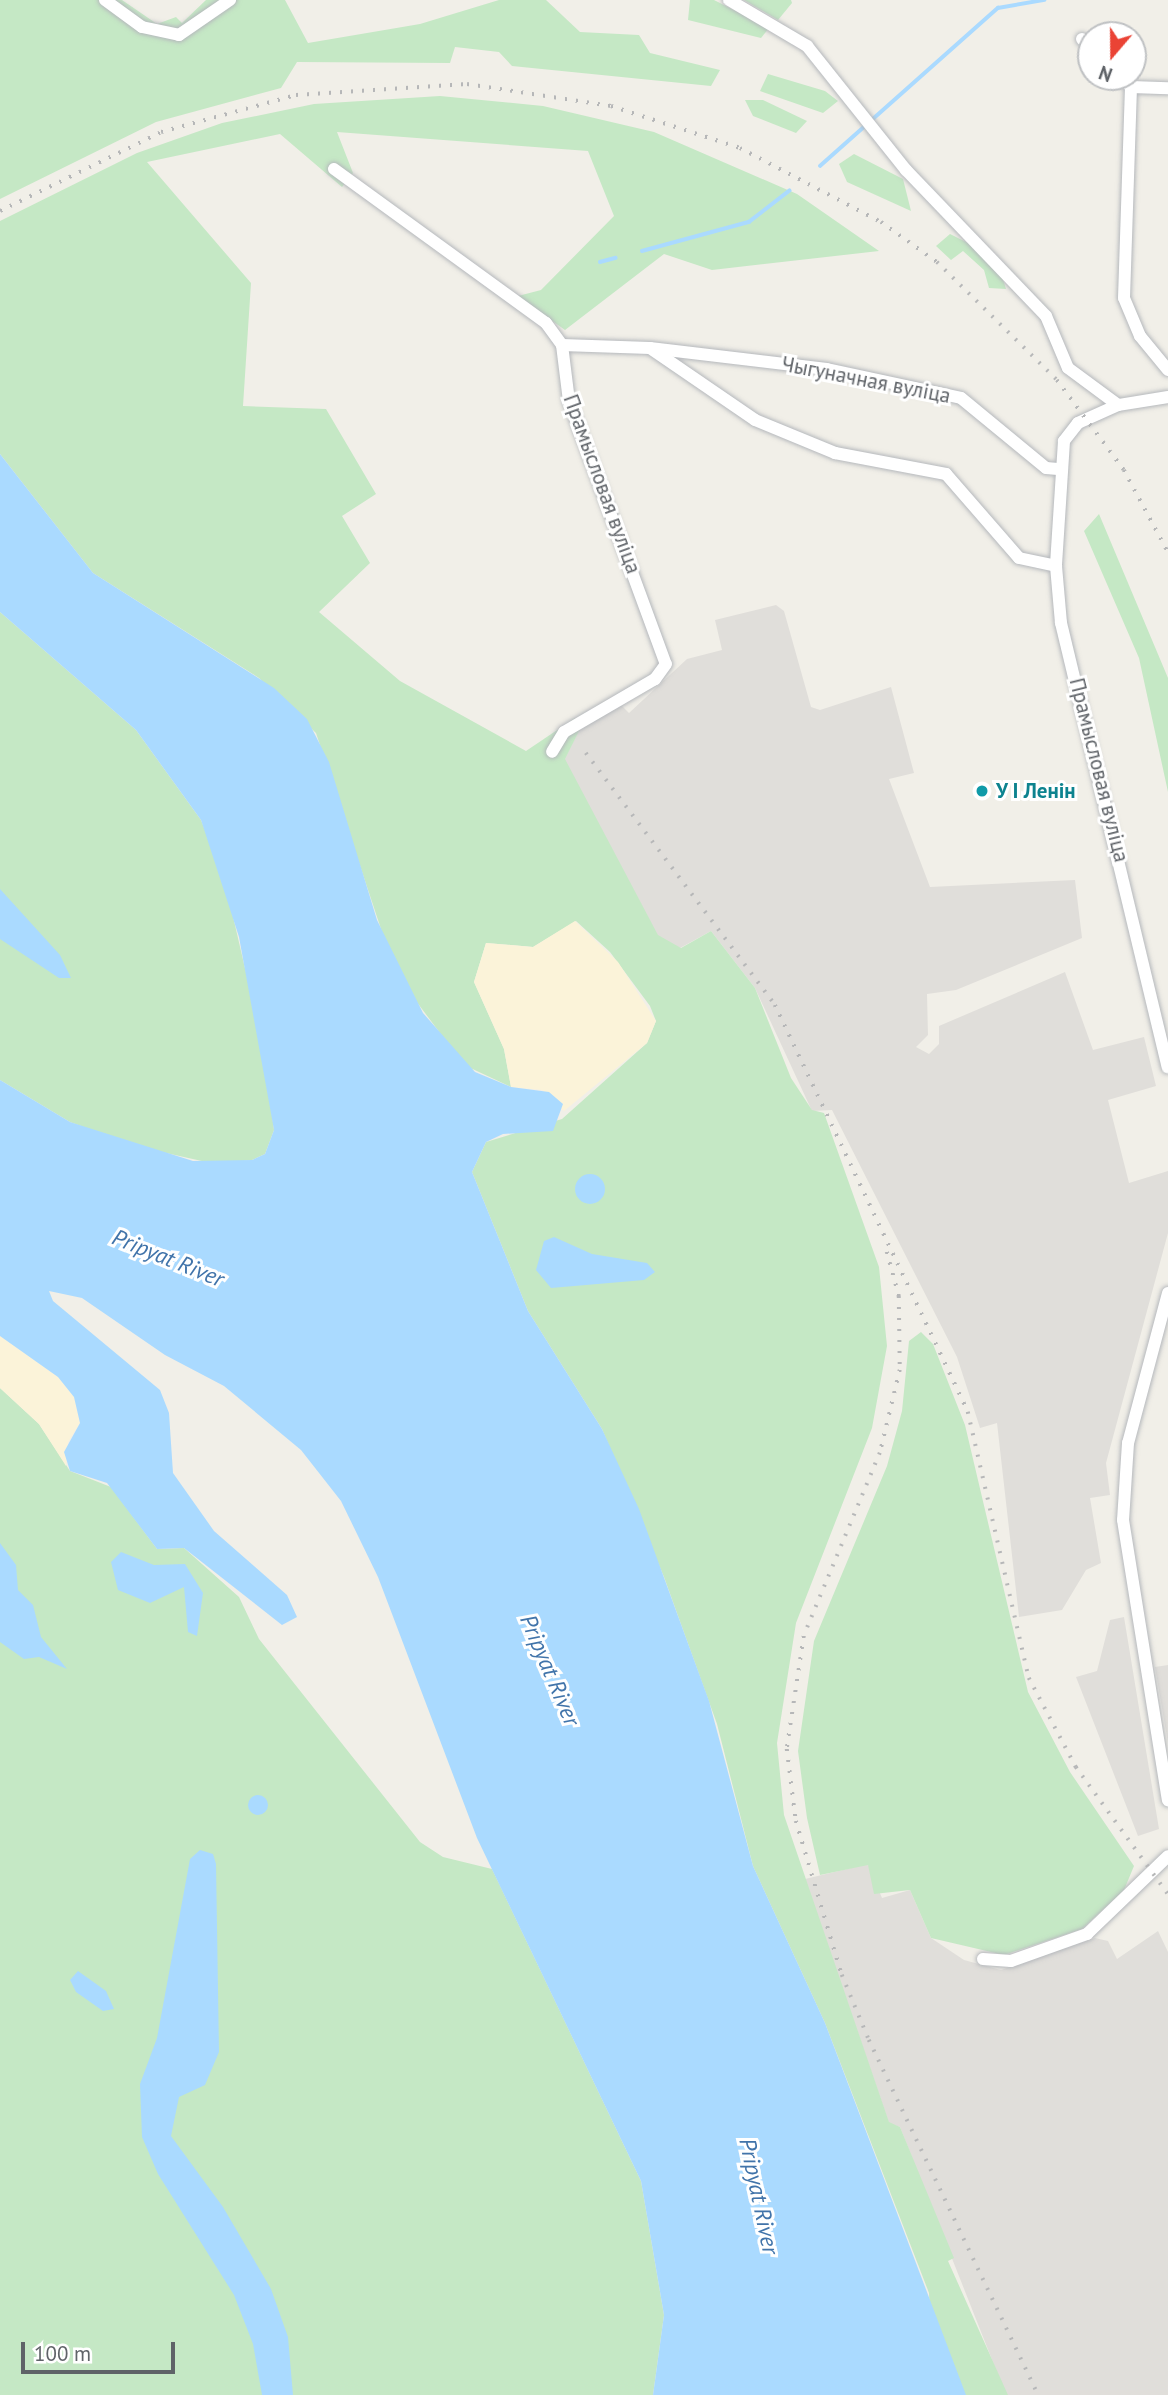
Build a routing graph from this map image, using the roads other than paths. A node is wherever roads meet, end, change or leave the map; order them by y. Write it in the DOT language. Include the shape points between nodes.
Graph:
graph roads {
  1 [pos="105,0"];
  2 [pos="230,0"];
  3 [pos="729,0"];
  4 [pos="1147,87"];
  5 [pos="1168,88"];
  6 [pos="1131,91"];
  7 [pos="334,169"];
  8 [pos="562,345"];
  9 [pos="650,348"];
  10 [pos="1168,370"];
  11 [pos="1168,397"];
  12 [pos="1118,405"];
  13 [pos="1058,470"];
  14 [pos="1056,566"];
  15 [pos="552,752"];
  16 [pos="1168,1067"];
  17 [pos="1168,1293"];
  18 [pos="1168,1800"];
  19 [pos="1168,1856"];
  20 [pos="983,1959"];
  1 -- 2 [label="street" via="142,27 179,35"];
  3 -- 12 [label="street" via="807,46 906,170 1046,316 1068,368"];
  4 -- 5 [label="street"];
  6 -- 10 [label="street" via="1124,298 1140,336"];
  7 -- 8 [label="street" via="547,323"];
  8 -- 9 [label="street, Чыгуначная вуліца"];
  8 -- 15 [label="street, Прамысловая вуліца" via="569,401 664,657 655,679 581,719"];
  9 -- 13 [label="street, Чыгуначная вуліца" via="827,369 961,398 1046,468"];
  9 -- 14 [label="street" via="755,420 835,453 946,474 1019,558"];
  11 -- 12 [label="street, Прамысловая вуліца"];
  12 -- 13 [label="street, Прамысловая вуліца" via="1078,423 1065,441"];
  13 -- 14 [label="street, Прамысловая вуліца"];
  14 -- 16 [label="street, Прамысловая вуліца" via="1061,623"];
  17 -- 18 [label="street" via="1128,1443 1124,1520"];
  19 -- 20 [label="street" via="1087,1934 1011,1961"];
}
